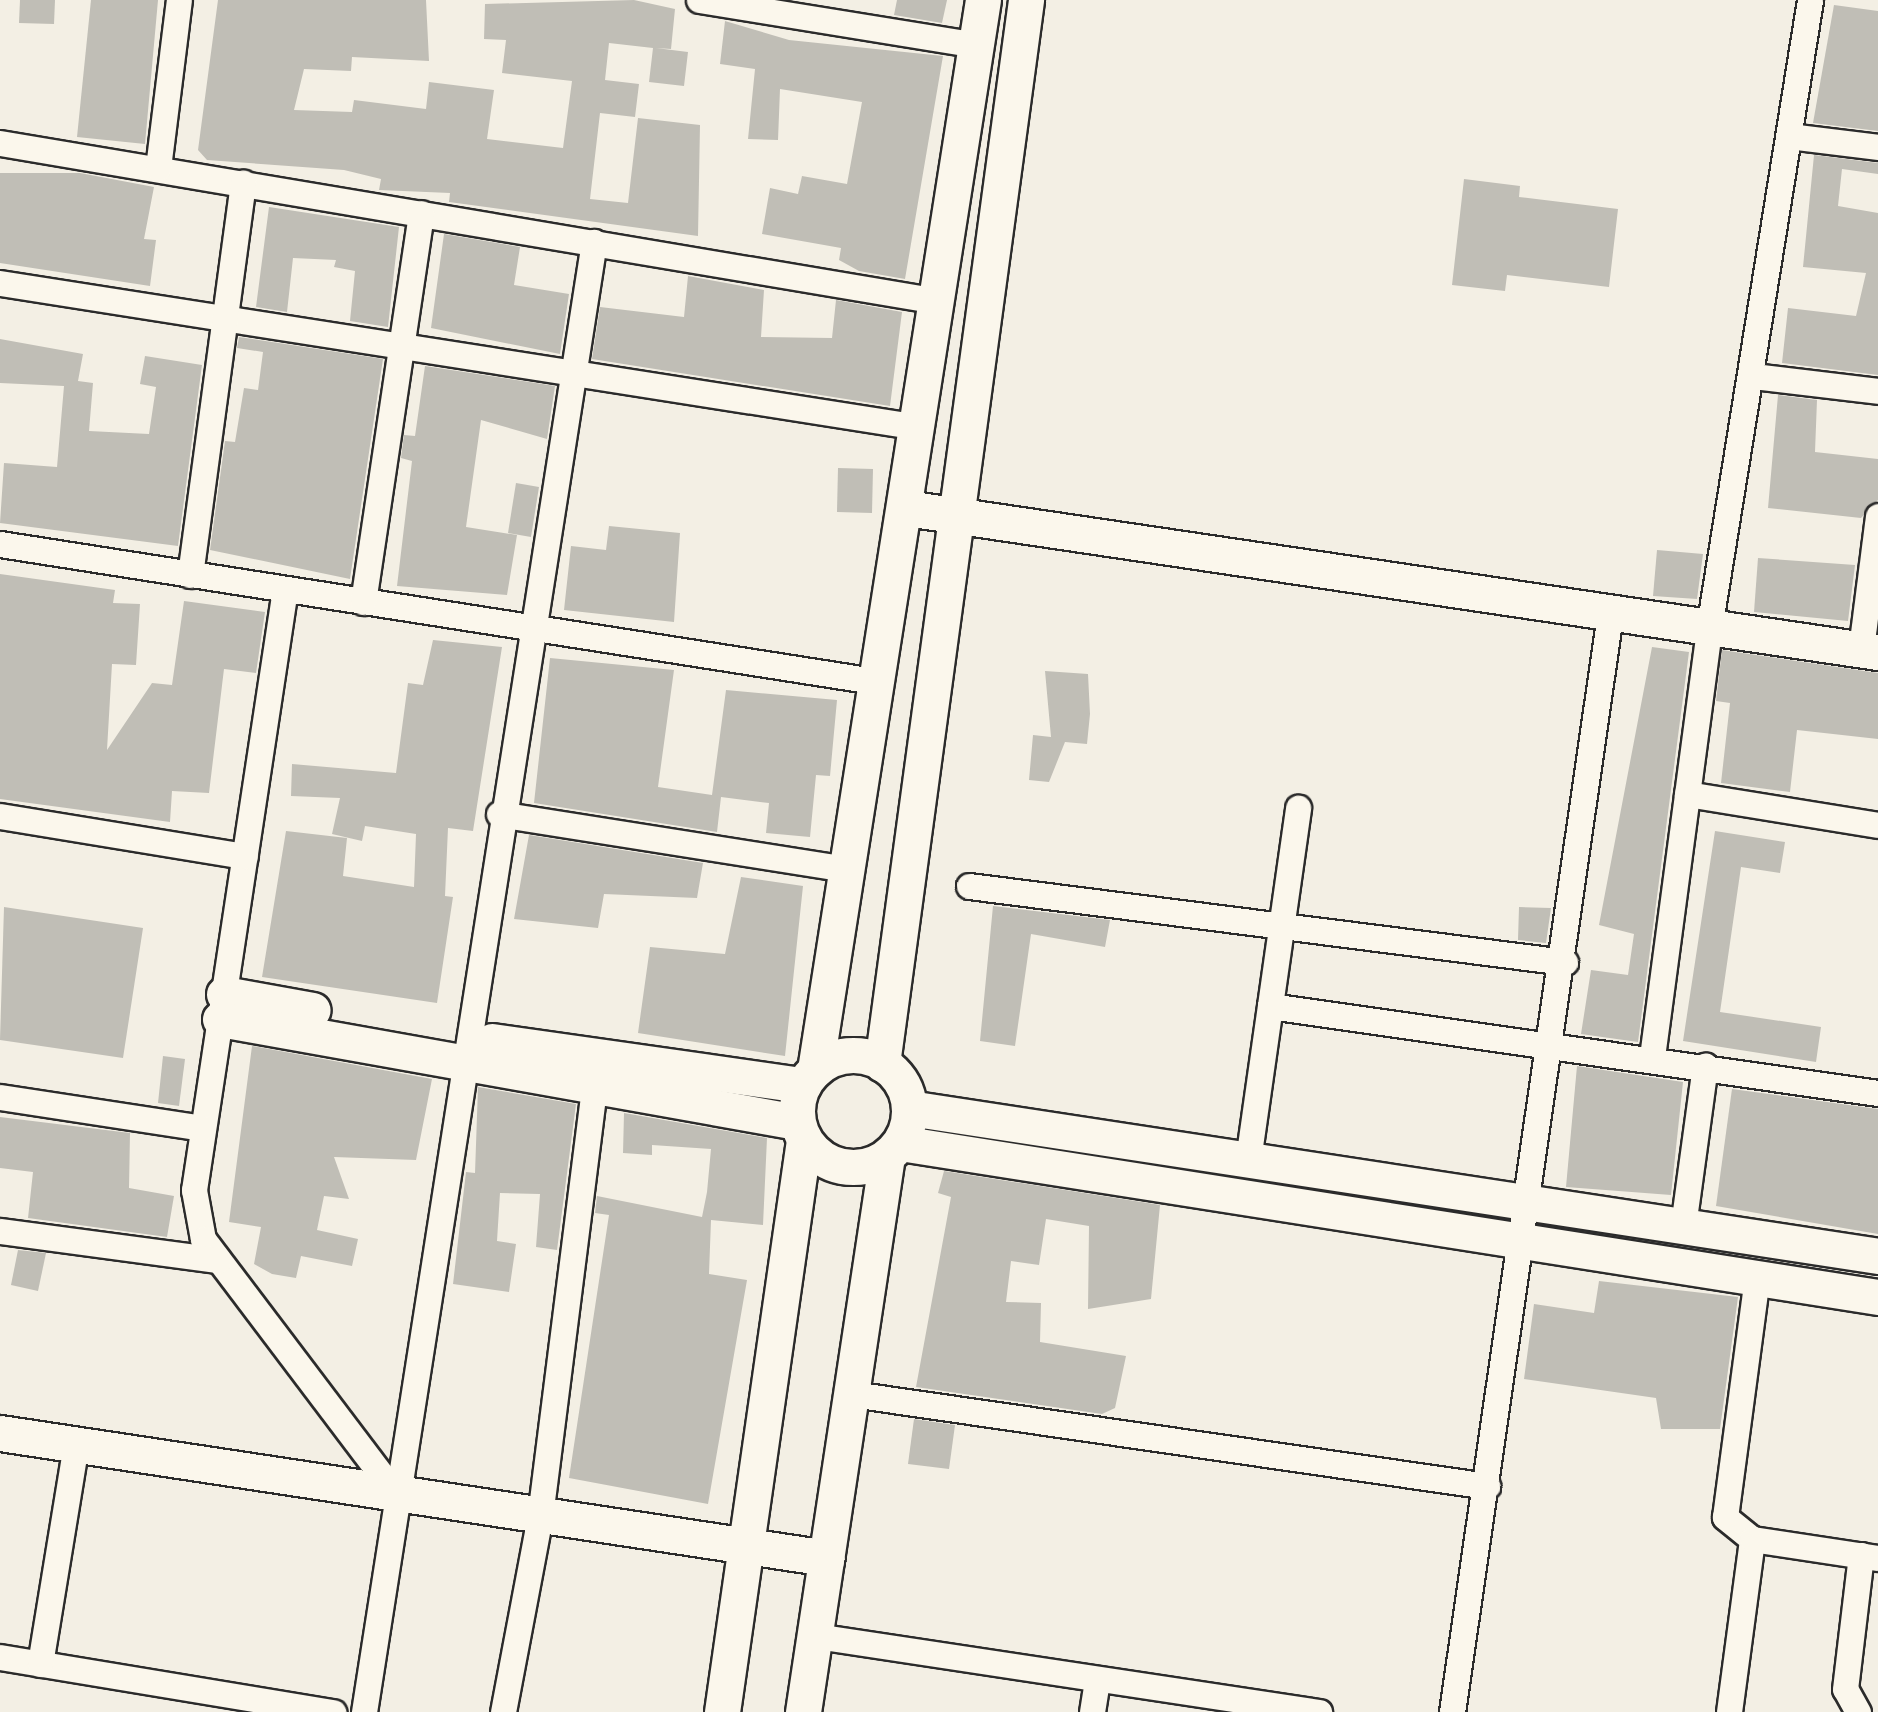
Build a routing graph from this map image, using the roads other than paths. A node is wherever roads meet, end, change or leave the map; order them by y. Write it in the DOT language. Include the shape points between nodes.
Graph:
graph roads {
  1 [pos="179,0"];
  2 [pos="699,0"];
  3 [pos="982,0"];
  4 [pos="1026,0"];
  5 [pos="1810,0"];
  6 [pos="809,9"];
  7 [pos="976,45"];
  8 [pos="1789,136"];
  9 [pos="0,143"];
  10 [pos="1878,147"];
  11 [pos="158,168"];
  12 [pos="244,183"];
  13 [pos="422,213"];
  14 [pos="594,242"];
  15 [pos="0,283"];
  16 [pos="937,301"];
  17 [pos="224,318"];
  18 [pos="400,346"];
  19 [pos="576,374"];
  20 [pos="1753,376"];
  21 [pos="1878,391"];
  22 [pos="918,427"];
  23 [pos="906,508"];
  24 [pos="1878,516"];
  25 [pos="961,520"];
  26 [pos="0,544"];
  27 [pos="190,574"];
  28 [pos="285,589"];
  29 [pos="362,602"];
  30 [pos="1610,614"];
  31 [pos="527,627"];
  32 [pos="1709,628"];
  33 [pos="1869,650"];
  34 [pos="880,682"];
  35 [pos="1687,794"];
  36 [pos="1298,808"];
  37 [pos="499,814"];
  38 [pos="0,816"];
  39 [pos="1878,826"];
  40 [pos="245,856"];
  41 [pos="848,869"];
  42 [pos="970,886"];
  43 [pos="1279,930"];
  44 [pos="1565,962"];
  45 [pos="1270,1006"];
  46 [pos="222,1007"];
  47 [pos="463,1047"];
  48 [pos="1554,1047"];
  49 [pos="1652,1057"];
  50 [pos="882,1064"];
  51 [pos="1705,1065"];
  52 [pos="809,1078"];
  53 [pos="595,1083"];
  54 [pos="1878,1093"];
  55 [pos="0,1097"];
  56 [pos="909,1108"];
  57 [pos="204,1128"];
  58 [pos="801,1131"];
  59 [pos="894,1149"];
  60 [pos="1248,1160"];
  61 [pos="1530,1202"];
  62 [pos="1682,1226"];
  63 [pos="0,1231"];
  64 [pos="1526,1242"];
  65 [pos="1878,1256"];
  66 [pos="218,1260"];
  67 [pos="1757,1278"];
  68 [pos="1878,1297"];
  69 [pos="852,1394"];
  70 [pos="0,1433"];
  71 [pos="76,1444"];
  72 [pos="1488,1486"];
  73 [pos="395,1494"];
  74 [pos="540,1516"];
  75 [pos="1752,1539"];
  76 [pos="746,1547"];
  77 [pos="1869,1557"];
  78 [pos="827,1558"];
  79 [pos="816,1636"];
  80 [pos="0,1658"];
  81 [pos="40,1664"];
  82 [pos="1097,1679"];
  83 [pos="334,1712"];
  84 [pos="364,1712"];
  85 [pos="503,1712"];
  86 [pos="722,1712"];
  87 [pos="803,1712"];
  88 [pos="1092,1712"];
  89 [pos="1318,1712"];
  90 [pos="1452,1712"];
  91 [pos="1729,1712"];
  92 [pos="1858,1712"];
  1 -- 11 [label="street"];
  2 -- 6 [label="street"];
  3 -- 7 [label="street"];
  4 -- 25 [label="street"];
  5 -- 8 [label="street"];
  6 -- 7 [label="street"];
  7 -- 16 [label="street"];
  8 -- 10 [label="street"];
  8 -- 20 [label="street"];
  9 -- 11 [label="street"];
  11 -- 12 [label="street"];
  12 -- 13 [label="street"];
  12 -- 17 [label="street"];
  13 -- 14 [label="street"];
  13 -- 18 [label="street"];
  14 -- 16 [label="street"];
  14 -- 19 [label="street"];
  15 -- 17 [label="street"];
  16 -- 22 [label="street"];
  17 -- 18 [label="street"];
  17 -- 27 [label="street"];
  18 -- 19 [label="street"];
  18 -- 29 [label="street"];
  19 -- 22 [label="street"];
  19 -- 31 [label="street"];
  20 -- 21 [label="street"];
  20 -- 32 [label="street"];
  22 -- 23 [label="street"];
  23 -- 25 [label="street"];
  23 -- 34 [label="street"];
  24 -- 33 [label="street"];
  25 -- 30 [label="street"];
  25 -- 50 [label="street"];
  26 -- 27 [label="street"];
  27 -- 28 [label="street"];
  28 -- 29 [label="street"];
  28 -- 40 [label="street"];
  29 -- 31 [label="street"];
  30 -- 32 [label="street"];
  30 -- 44 [label="street"];
  31 -- 34 [label="street"];
  31 -- 37 [label="street"];
  32 -- 33 [label="street"];
  32 -- 35 [label="street"];
  34 -- 41 [label="street"];
  35 -- 39 [label="street"];
  35 -- 49 [label="street"];
  36 -- 43 [label="street"];
  37 -- 41 [label="street"];
  37 -- 47 [label="street"];
  38 -- 40 [label="street"];
  40 -- 46 [label="street"];
  41 -- 52 [label="street"];
  42 -- 43 [label="street"];
  43 -- 44 [label="street"];
  43 -- 45 [label="street"];
  44 -- 48 [label="street"];
  45 -- 48 [label="street"];
  45 -- 60 [label="street"];
  46 -- 47 [label="street"];
  46 -- 57 [label="street"];
  47 -- 52 [label="street"];
  47 -- 53 [label="street"];
  47 -- 73 [label="street"];
  48 -- 49 [label="street"];
  48 -- 61 [label="street"];
  49 -- 51 [label="street"];
  50 -- 52 [label="street" via="848,1056"];
  50 -- 56 [label="street"];
  51 -- 54 [label="street"];
  51 -- 62 [label="street"];
  52 -- 58 [label="street"];
  53 -- 58 [label="street"];
  53 -- 74 [label="street"];
  55 -- 57 [label="street"];
  56 -- 59 [label="street"];
  56 -- 60 [label="street"];
  57 -- 66 [label="street" via="194,1190 203,1240"];
  58 -- 59 [label="street" via="833,1164"];
  58 -- 76 [label="street"];
  59 -- 64 [label="street"];
  59 -- 69 [label="street"];
  60 -- 61 [label="street"];
  61 -- 62 [label="street"];
  61 -- 64 [label="street"];
  62 -- 65 [label="street"];
  63 -- 66 [label="street"];
  64 -- 67 [label="street"];
  64 -- 72 [label="street"];
  66 -- 73 [label="street"];
  67 -- 68 [label="street"];
  67 -- 75 [label="street" via="1725,1517"];
  69 -- 72 [label="street"];
  69 -- 78 [label="street"];
  70 -- 71 [label="street"];
  71 -- 73 [label="street"];
  71 -- 81 [label="street"];
  72 -- 90 [label="street"];
  73 -- 74 [label="street"];
  73 -- 84 [label="street"];
  74 -- 76 [label="street"];
  74 -- 85 [label="street"];
  75 -- 77 [label="street"];
  75 -- 91 [label="street"];
  76 -- 78 [label="street"];
  76 -- 86 [label="street"];
  77 -- 92 [label="street" via="1845,1690"];
  78 -- 79 [label="street"];
  79 -- 82 [label="street"];
  79 -- 87 [label="street"];
  80 -- 81 [label="street"];
  81 -- 83 [label="street"];
  82 -- 88 [label="street"];
  82 -- 89 [label="street"];
}
